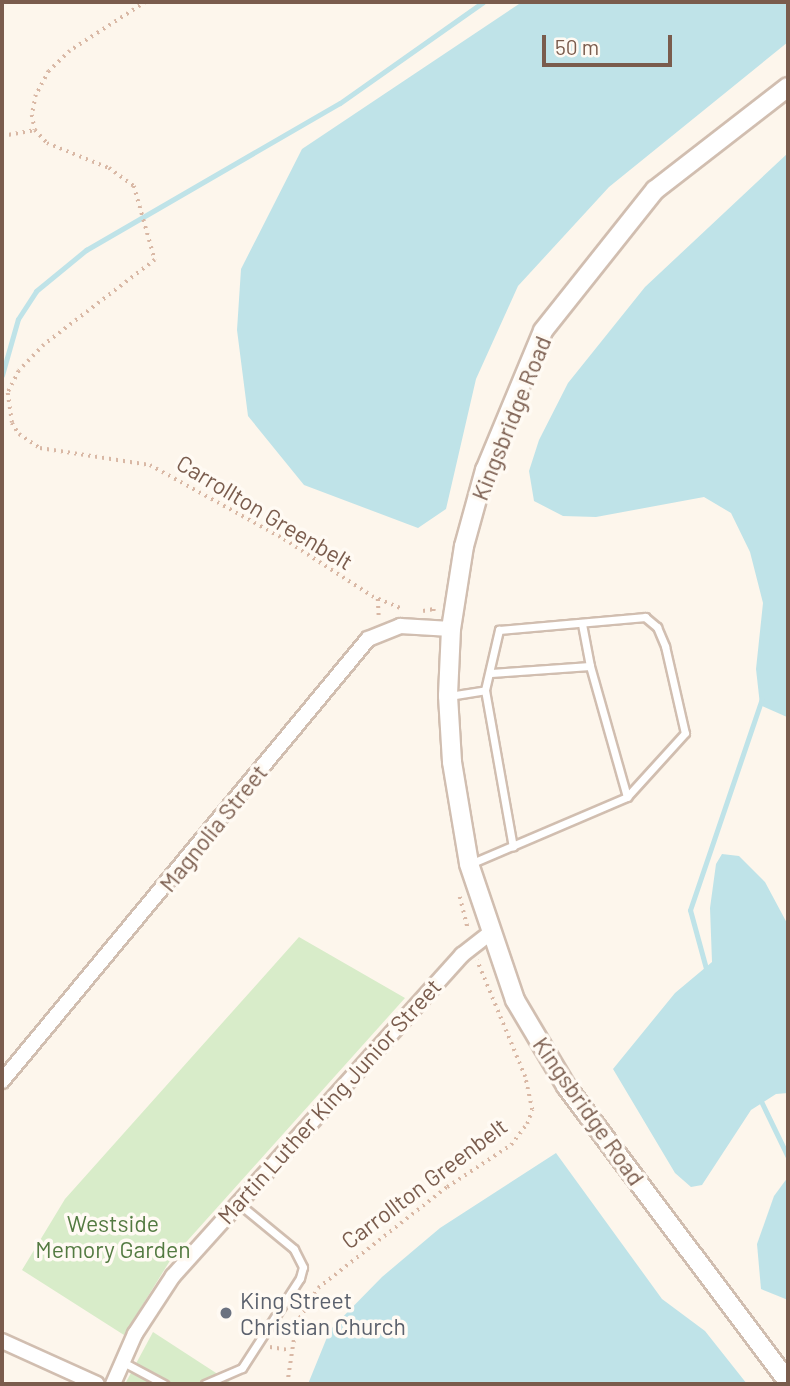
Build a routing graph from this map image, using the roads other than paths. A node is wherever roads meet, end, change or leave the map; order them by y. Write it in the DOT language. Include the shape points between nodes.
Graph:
graph roads {
  1 [pos="788,87"];
  2 [pos="582,624"];
  3 [pos="450,629"];
  4 [pos="590,666"];
  5 [pos="491,673"];
  6 [pos="485,690"];
  7 [pos="448,696"];
  8 [pos="626,797"];
  9 [pos="513,847"];
  10 [pos="469,864"];
  11 [pos="490,933"];
  12 [pos="2,1081"];
  13 [pos="238,1203"];
  14 [pos="2,1340"];
  15 [pos="122,1362"];
  16 [pos="788,1382"];
  17 [pos="97,1384"];
  18 [pos="113,1384"];
  19 [pos="164,1384"];
  20 [pos="205,1384"];
  1 -- 3 [label="street, Kingsbridge Road" via="655,190 544,331 485,470 464,546"];
  2 -- 4 [label="lane"];
  2 -- 5 [label="lane" via="499,630"];
  2 -- 8 [label="lane" via="645,617 657,627 681,710 685,733"];
  3 -- 7 [label="street, Kingsbridge Road"];
  3 -- 12 [label="street, Magnolia Street" via="400,626 368,639"];
  4 -- 5 [label="lane"];
  4 -- 8 [label="lane"];
  5 -- 6 [label="lane"];
  6 -- 7 [label="lane"];
  6 -- 9 [label="lane"];
  7 -- 10 [label="street, Kingsbridge Road" via="452,762"];
  8 -- 9 [label="lane"];
  9 -- 10 [label="lane"];
  10 -- 11 [label="street, Kingsbridge Road"];
  11 -- 13 [label="street, Martin Luther King Junior Street" via="454,964"];
  11 -- 16 [label="street, Kingsbridge Road" via="515,1000 545,1056"];
  13 -- 15 [label="street, Martin Luther King Junior Street" via="173,1276"];
  13 -- 20 [label="lane" via="294,1249 303,1266 300,1278 242,1368"];
  14 -- 17 [label="street"];
  15 -- 18 [label="street, Martin Luther King Junior Street"];
  15 -- 19 [label="lane"];
}
